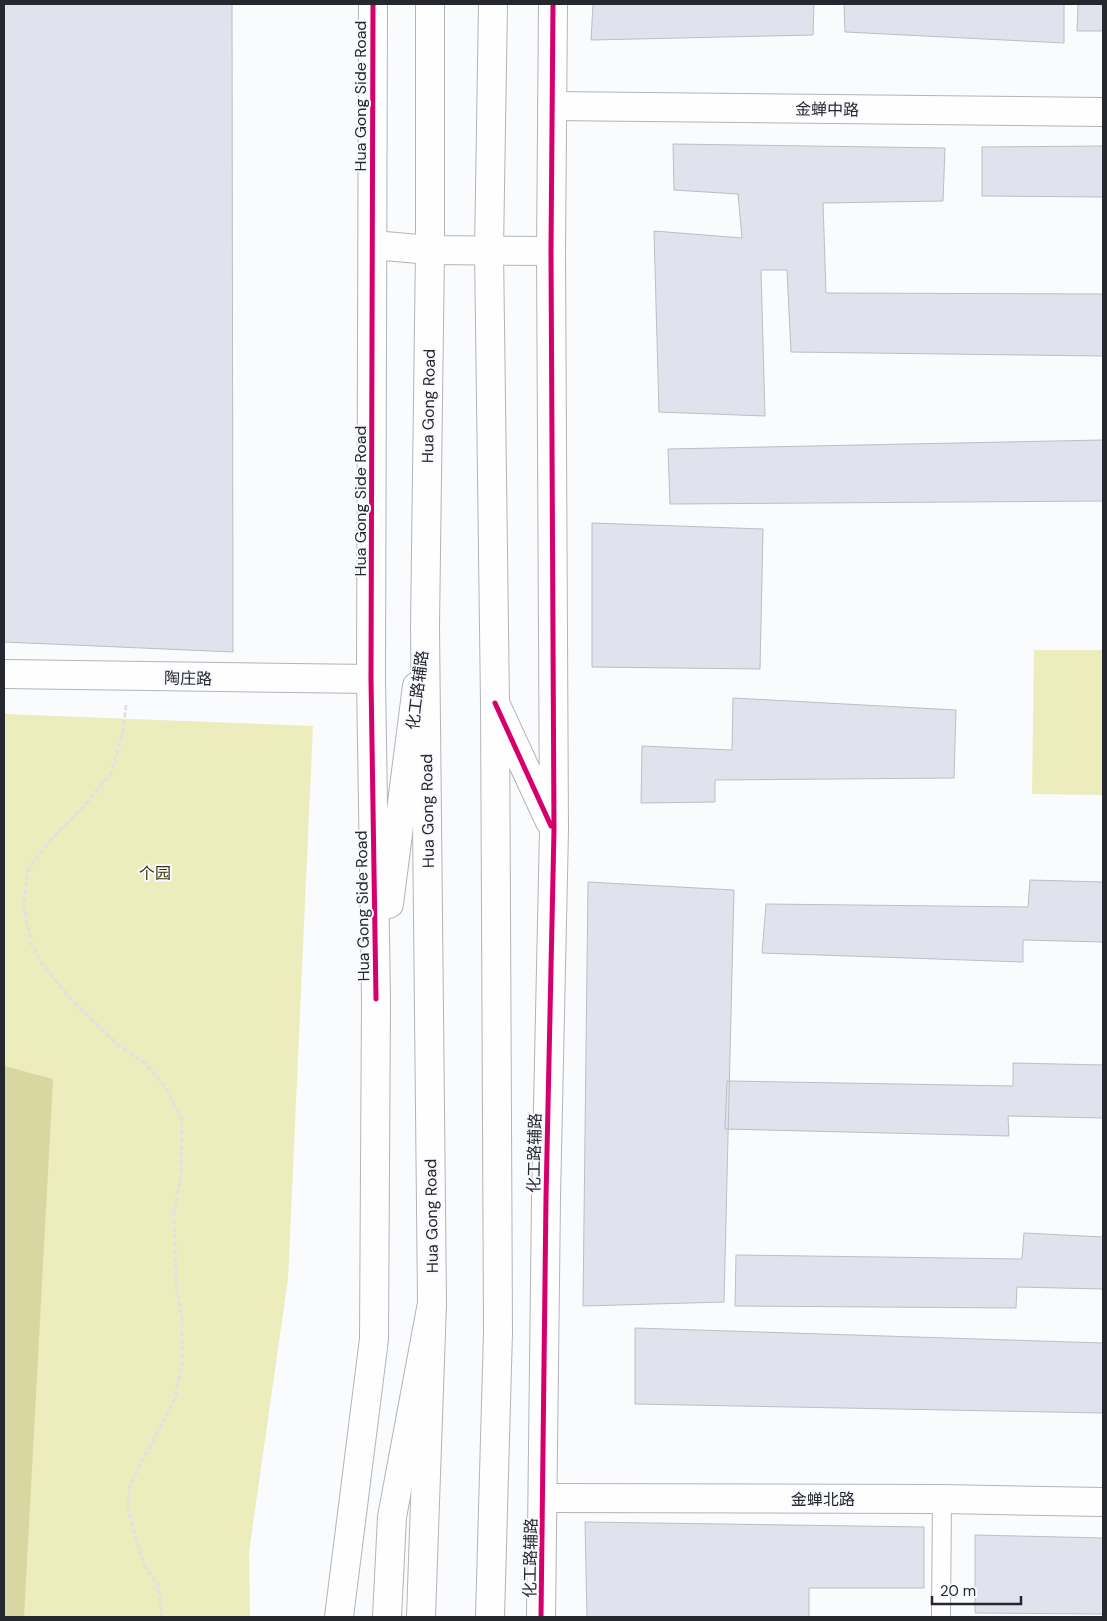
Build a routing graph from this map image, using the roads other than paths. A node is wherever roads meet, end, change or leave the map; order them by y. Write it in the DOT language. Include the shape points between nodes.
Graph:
graph roads {
  1 [pos="373,4"];
  2 [pos="430,4"];
  3 [pos="493,4"];
  4 [pos="553,4"];
  5 [pos="552,106"];
  6 [pos="1103,112"];
  7 [pos="373,245"];
  8 [pos="430,250"];
  9 [pos="489,250"];
  10 [pos="551,251"];
  11 [pos="425,627"];
  12 [pos="4,674"];
  13 [pos="371,679"];
  14 [pos="495,703"];
  15 [pos="554,830"];
  16 [pos="376,999"];
  17 [pos="432,1303"];
  18 [pos="543,1498"];
  19 [pos="942,1499"];
  20 [pos="1103,1502"];
  21 [pos="339,1617"];
  22 [pos="387,1617"];
  23 [pos="421,1617"];
  24 [pos="490,1617"];
  25 [pos="541,1617"];
  26 [pos="941,1617"];
  1 -- 7 [label="main road, Hua Gong Side Road"];
  2 -- 8 [label="main road, Hua Gong Road"];
  3 -- 9 [label="main road"];
  4 -- 5 [label="main road"];
  5 -- 6 [label="main road, 金蝉中路"];
  5 -- 10 [label="main road"];
  7 -- 8 [label="main road"];
  7 -- 13 [label="main road, Hua Gong Side Road"];
  8 -- 9 [label="main road"];
  8 -- 11 [label="main road, Hua Gong Road"];
  9 -- 10 [label="main road"];
  9 -- 14 [label="main road"];
  10 -- 15 [label="main road"];
  11 -- 16 [label="main road, 化工路辅路"];
  11 -- 17 [label="main road, Hua Gong Road"];
  12 -- 13 [label="main road, 陶庄路"];
  13 -- 16 [label="main road, Hua Gong Side Road"];
  14 -- 15 [label="main road, 化工路辅路"];
  14 -- 24 [label="main road" via="498,1332"];
  15 -- 18 [label="main road, 化工路辅路"];
  16 -- 21 [label="main road, 化工路辅路" via="374,1338"];
  17 -- 22 [label="main road" via="392,1517"];
  17 -- 23 [label="main road, Hua Gong Road"];
  18 -- 19 [label="main road, 金蝉北路"];
  18 -- 25 [label="main road, 化工路辅路"];
  19 -- 20 [label="main road, 金蝉北路"];
  19 -- 26 [label="lane"];
}
